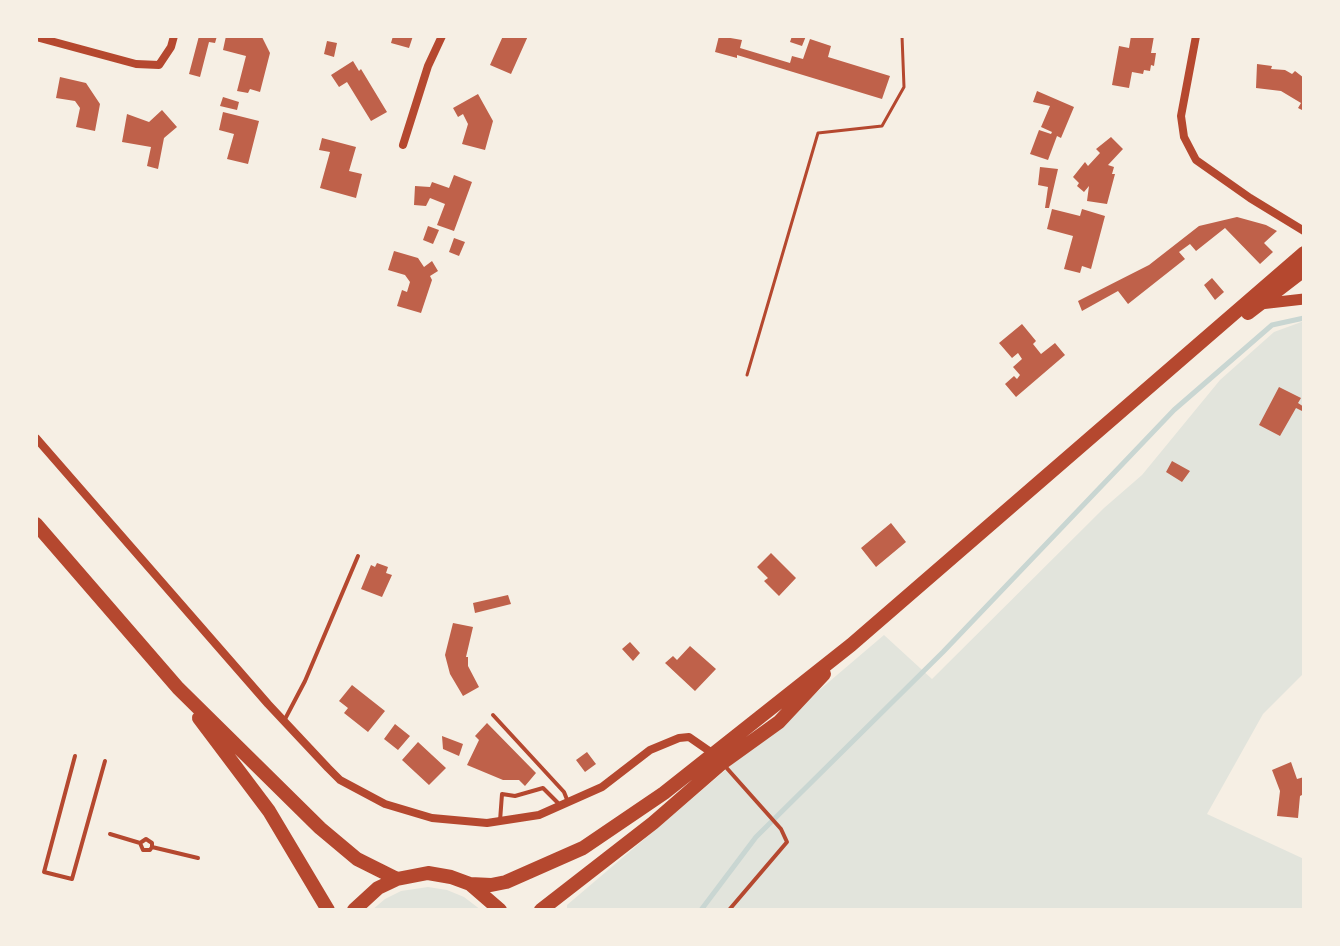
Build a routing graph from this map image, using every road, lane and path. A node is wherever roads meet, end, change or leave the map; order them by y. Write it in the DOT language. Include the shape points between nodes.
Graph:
graph roads {
  1 [pos="174,36"];
  2 [pos="442,36"];
  3 [pos="902,36"];
  4 [pos="1196,36"];
  5 [pos="36,37"];
  6 [pos="403,145"];
  7 [pos="1304,231"];
  8 [pos="1304,253"];
  9 [pos="1304,270"];
  10 [pos="1304,299"];
  11 [pos="1260,304"];
  12 [pos="747,375"];
  13 [pos="1155,383"];
  14 [pos="36,438"];
  15 [pos="36,524"];
  16 [pos="358,556"];
  17 [pos="178,688"];
  18 [pos="493,715"];
  19 [pos="284,721"];
  20 [pos="75,756"];
  21 [pos="718,759"];
  22 [pos="105,761"];
  23 [pos="564,804"];
  24 [pos="500,821"];
  25 [pos="110,834"];
  26 [pos="198,858"];
  27 [pos="397,879"];
  28 [pos="470,884"];
  29 [pos="328,910"];
  30 [pos="354,910"];
  31 [pos="500,910"];
  32 [pos="541,910"];
  33 [pos="729,910"];
  1 -- 5 [label="street" via="159,65 136,64"];
  2 -- 6 [label="street"];
  3 -- 12 [label="path" via="904,87 882,126 818,133"];
  4 -- 7 [label="street" via="1181,116 1196,160"];
  8 -- 13 [label="main road"];
  9 -- 11 [label="main road"];
  10 -- 11 [label="street"];
  11 -- 13 [label="main road"];
  13 -- 21 [label="main road" via="851,645 769,708"];
  14 -- 19 [label="street"];
  15 -- 17 [label="main road"];
  16 -- 19 [label="lane"];
  17 -- 27 [label="main road" via="320,828 357,859"];
  17 -- 29 [label="main road" via="269,811"];
  18 -- 23 [label="lane" via="564,792"];
  19 -- 24 [label="street" via="340,780 385,804 432,818"];
  20 -- 22 [label="lane" via="44,872 72,879"];
  21 -- 23 [label="street" via="689,737 679,738 650,750 602,787"];
  21 -- 28 [label="main road" via="583,848 506,882"];
  21 -- 32 [label="main road" via="653,823"];
  21 -- 33 [label="lane" via="787,842"];
  23 -- 24 [label="street" via="539,815"];
  23 -- 24 [label="lane" via="543,788 502,794"];
  25 -- 26 [label="lane" via="140,843 143,850 152,847"];
  27 -- 28 [label="main road" via="441,874"];
  27 -- 30 [label="main road"];
  28 -- 31 [label="main road"];
}
